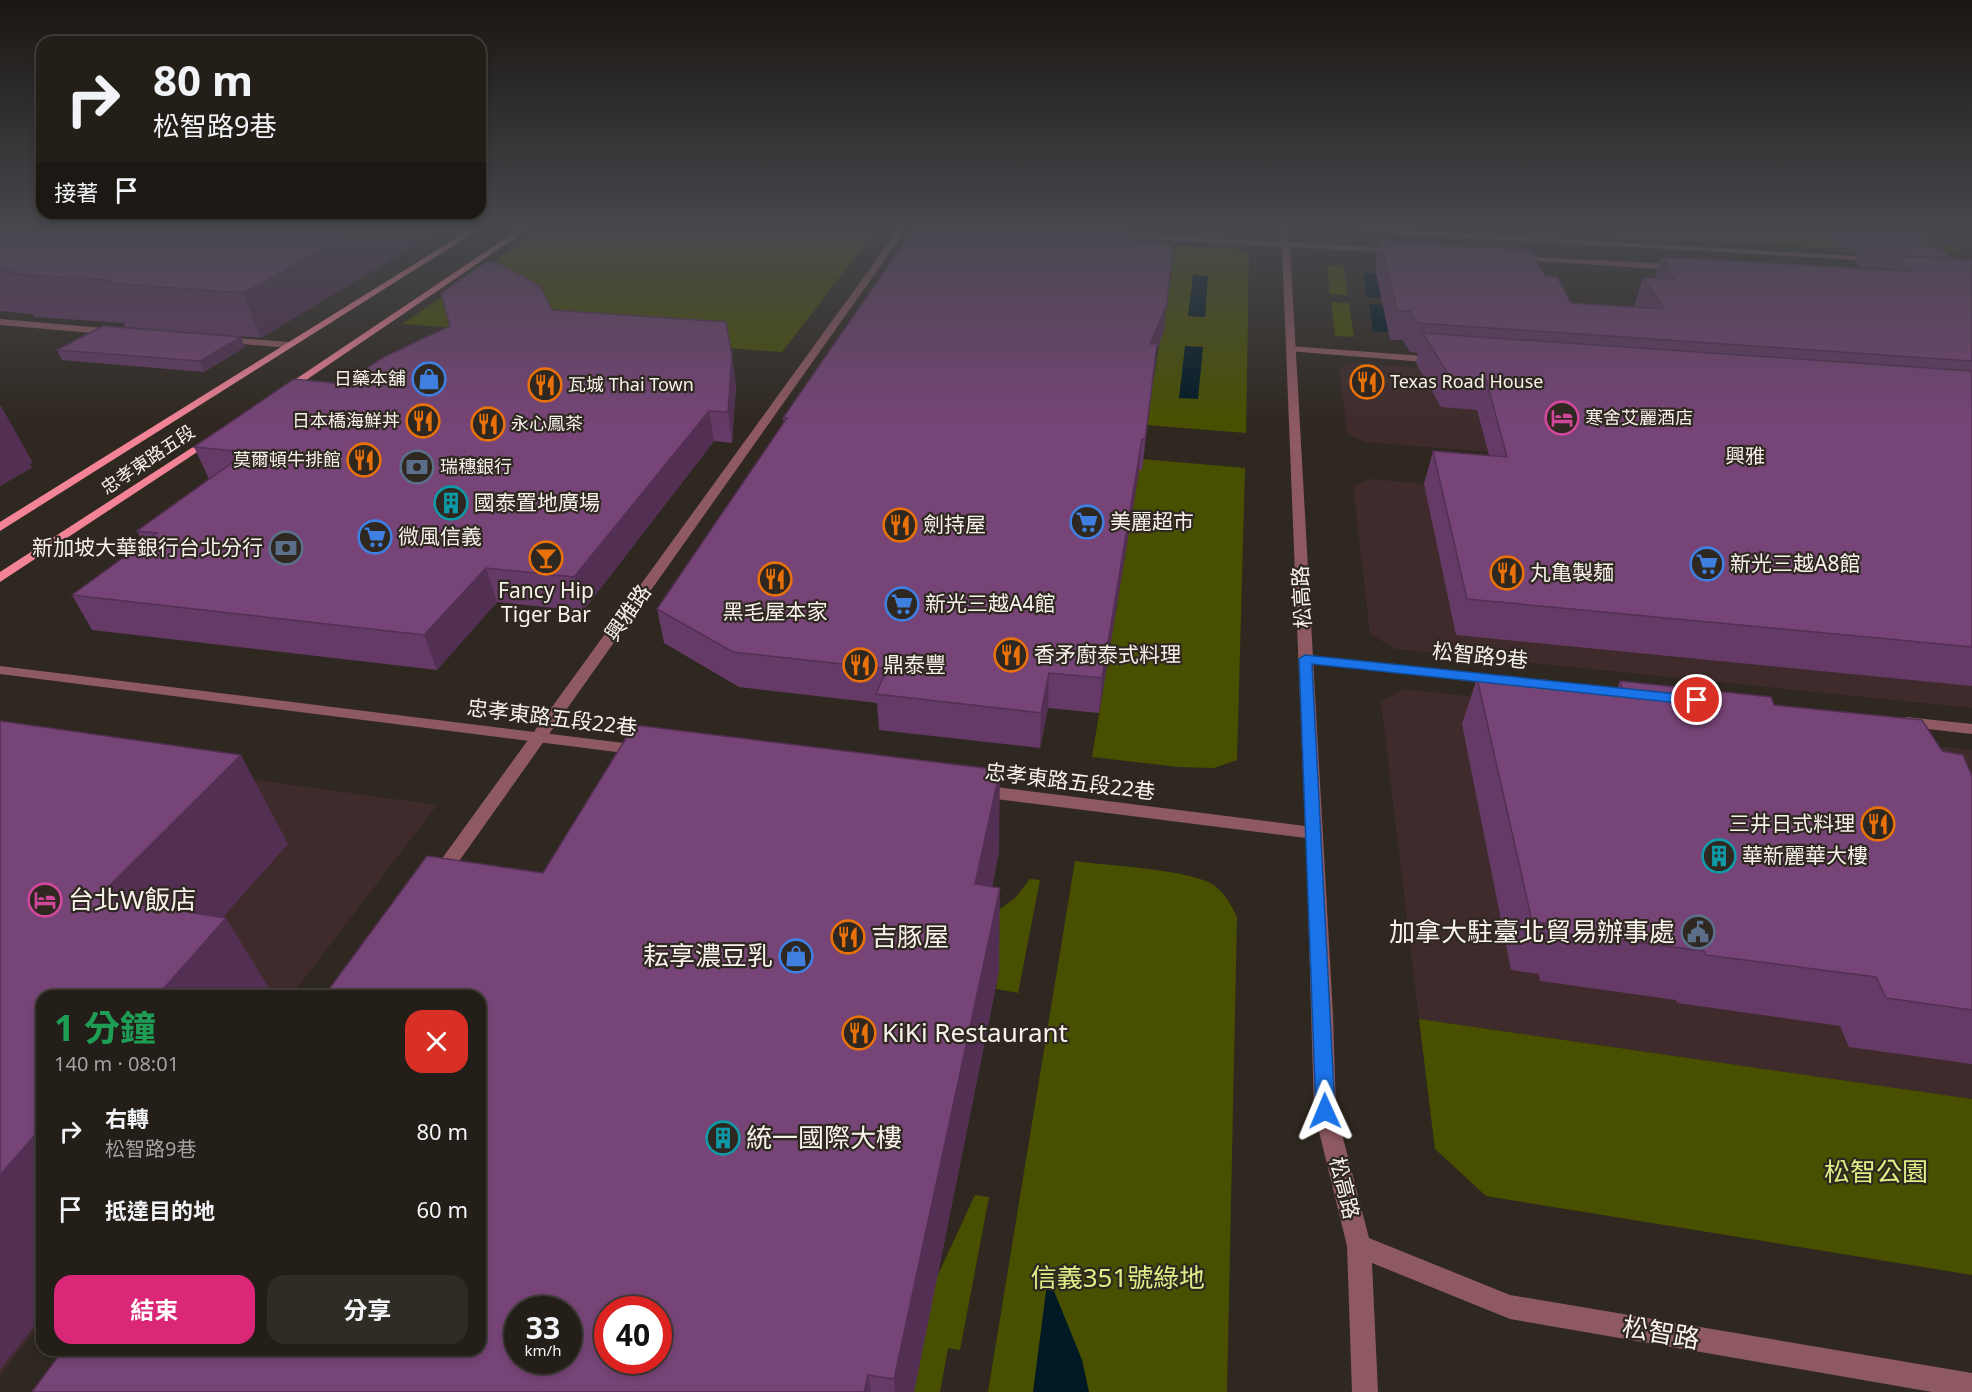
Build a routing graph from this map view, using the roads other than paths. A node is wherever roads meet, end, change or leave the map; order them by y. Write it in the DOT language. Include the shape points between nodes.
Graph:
graph roads {
  1 [pos="369,295"];
  2 [pos="426,295"];
  3 [pos="856,295"];
  4 [pos="1288,295"];
  5 [pos="0,322"];
  6 [pos="123,332"];
  7 [pos="213,339"];
  8 [pos="289,345"];
  9 [pos="1290,350"];
  10 [pos="1451,361"];
  11 [pos="268,400"];
  12 [pos="219,433"];
  13 [pos="0,527"];
  14 [pos="0,578"];
  15 [pos="1305,659"];
  16 [pos="0,670"];
  17 [pos="1563,686"];
  18 [pos="1890,721"];
  19 [pos="1972,729"];
  20 [pos="540,737"];
  21 [pos="659,752"];
  22 [pos="969,790"];
  23 [pos="1314,833"];
  24 [pos="435,883"];
  25 [pos="1359,1246"];
  26 [pos="1972,1386"];
  27 [pos="1365,1392"];
  1 -- 8 [label="main road, 忠孝東路五段"];
  2 -- 11 [label="main road"];
  3 -- 20 [label="street, 興雅路"];
  4 -- 9 [label="street, 松高路"];
  5 -- 6 [label="street"];
  7 -- 8 [label="street"];
  8 -- 13 [label="main road, 忠孝東路五段"];
  9 -- 10 [label="street"];
  9 -- 15 [label="street, 松高路"];
  12 -- 14 [label="main road, 忠孝東路五段"];
  15 -- 17 [label="street, 松智路9巷"];
  15 -- 23 [label="street, 松高路"];
  16 -- 20 [label="street, 忠孝東路五段22巷"];
  18 -- 19 [label="street"];
  20 -- 21 [label="street, 忠孝東路五段22巷"];
  20 -- 24 [label="street, 興雅路"];
  22 -- 23 [label="street, 忠孝東路五段22巷"];
  23 -- 25 [label="street, 松高路" via="1325,1111"];
  25 -- 26 [label="street, 松智路" via="1510,1307"];
  25 -- 27 [label="street, 松高路"];
}
